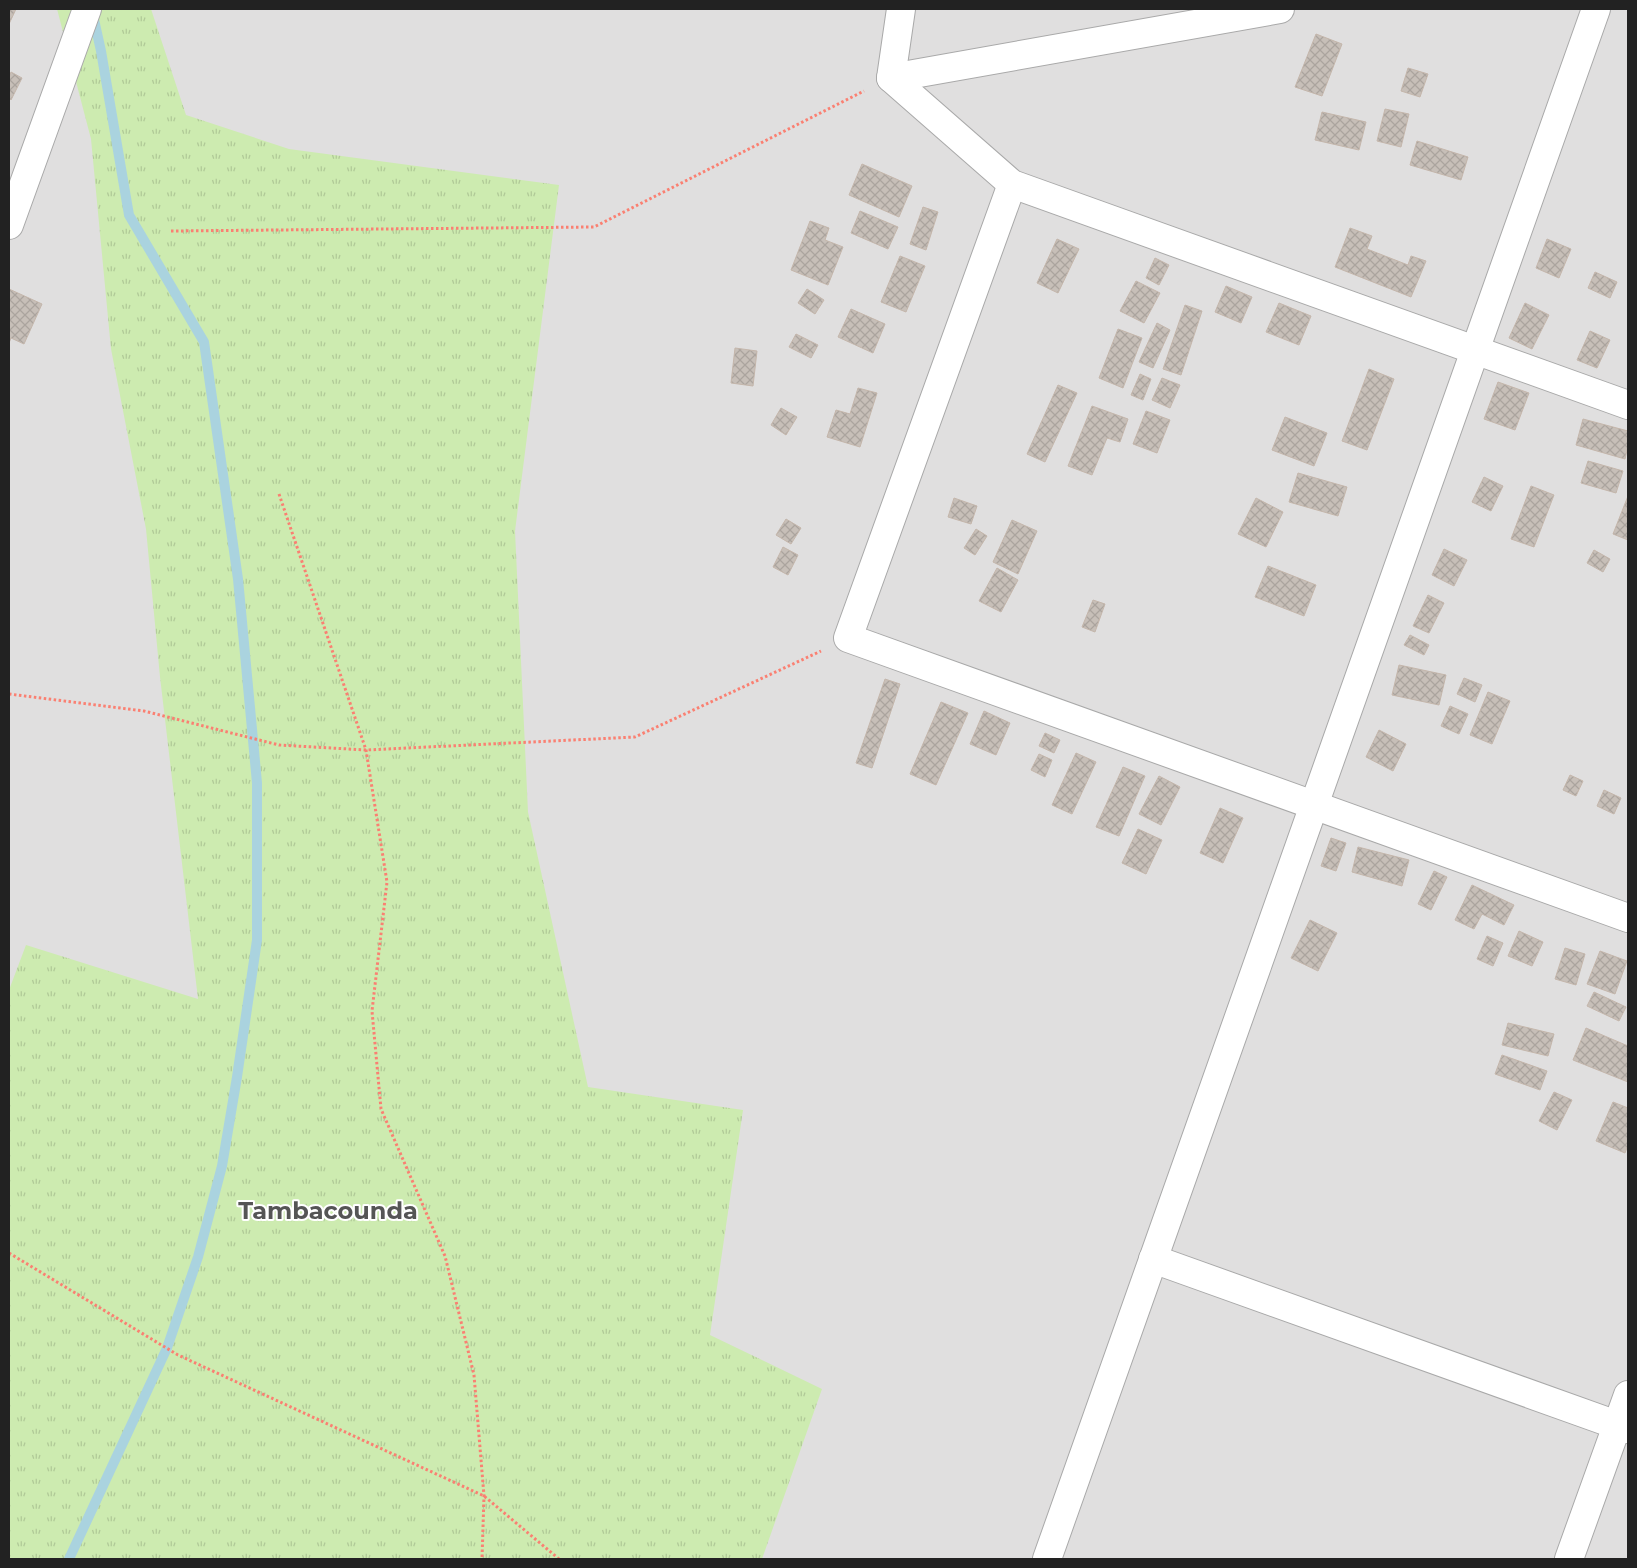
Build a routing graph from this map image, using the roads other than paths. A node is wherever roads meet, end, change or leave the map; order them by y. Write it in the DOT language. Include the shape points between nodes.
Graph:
graph roads {
  1 [pos="86,9"];
  2 [pos="901,9"];
  3 [pos="1280,9"];
  4 [pos="1596,9"];
  5 [pos="891,78"];
  6 [pos="19,165"];
  7 [pos="1012,184"];
  8 [pos="9,225"];
  9 [pos="1475,350"];
  10 [pos="1628,405"];
  11 [pos="1314,805"];
  12 [pos="1628,918"];
  13 [pos="1154,1260"];
  14 [pos="1628,1395"];
  15 [pos="1623,1427"];
  16 [pos="1047,1559"];
  17 [pos="1569,1559"];
  1 -- 6 [label="street"];
  2 -- 5 [label="street"];
  3 -- 5 [label="street"];
  4 -- 9 [label="street"];
  5 -- 7 [label="street"];
  6 -- 8 [label="street"];
  7 -- 9 [label="street"];
  7 -- 11 [label="street" via="848,638"];
  9 -- 10 [label="street"];
  9 -- 11 [label="street"];
  11 -- 12 [label="street"];
  11 -- 13 [label="street"];
  13 -- 15 [label="street"];
  13 -- 16 [label="street"];
  14 -- 15 [label="street"];
  15 -- 17 [label="street"];
}
